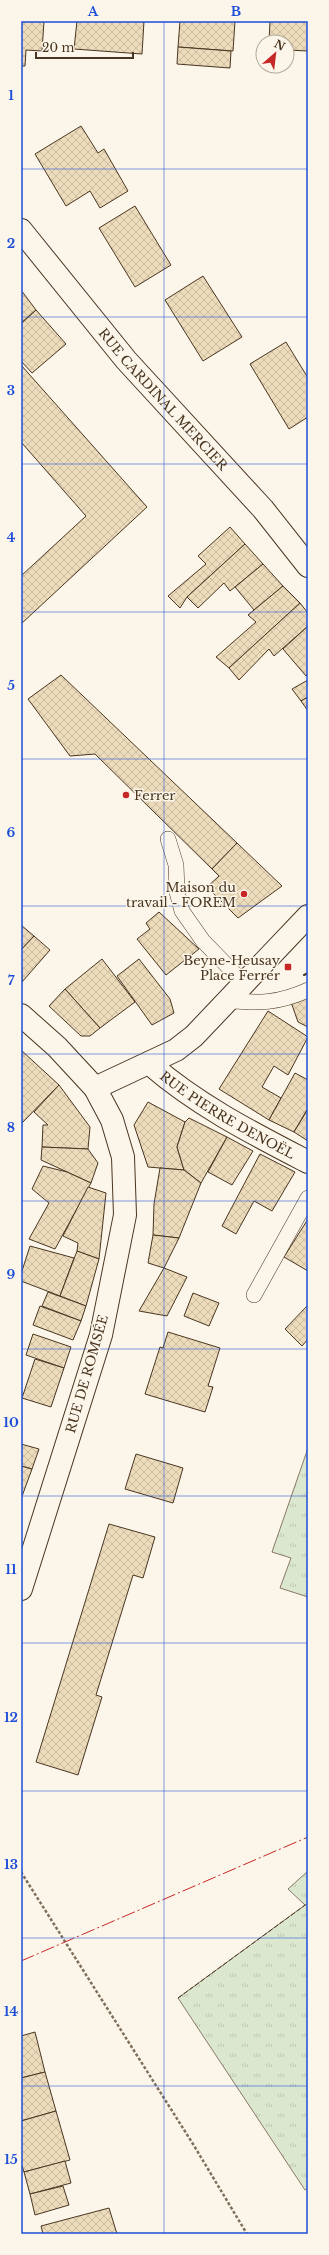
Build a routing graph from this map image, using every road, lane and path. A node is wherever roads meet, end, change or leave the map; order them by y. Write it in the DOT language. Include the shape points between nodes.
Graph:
graph roads {
  1 [pos="21,230"];
  2 [pos="308,566"];
  3 [pos="168,839"];
  4 [pos="308,916"];
  5 [pos="244,983"];
  6 [pos="308,990"];
  7 [pos="227,1000"];
  8 [pos="21,1015"];
  9 [pos="150,1064"];
  10 [pos="95,1088"];
  11 [pos="308,1162"];
  12 [pos="308,1198"];
  13 [pos="254,1295"];
  14 [pos="21,1589"];
  15 [pos="21,1872"];
  16 [pos="247,2234"];
  1 -- 2 [label="street, RUE CARDINAL MERCIER" via="126,360 263,509"];
  3 -- 5 [label="lane" via="176,865 177,892 182,911 203,941"];
  4 -- 5 [label="street"];
  5 -- 7 [label="street"];
  6 -- 7 [label="lane" via="287,999 256,1003"];
  7 -- 9 [label="street" via="194,1036 176,1050"];
  8 -- 10 [label="street, RUE DE ROMSÉE" via="57,1047"];
  9 -- 10 [label="street"];
  9 -- 11 [label="street, RUE PIERRE DENOËL" via="170,1082 234,1123"];
  10 -- 14 [label="street, RUE DE ROMSÉE" via="112,1120 123,1157 125,1215 101,1335"];
  12 -- 13 [label="lane"];
  15 -- 16 [label="path"];
}
